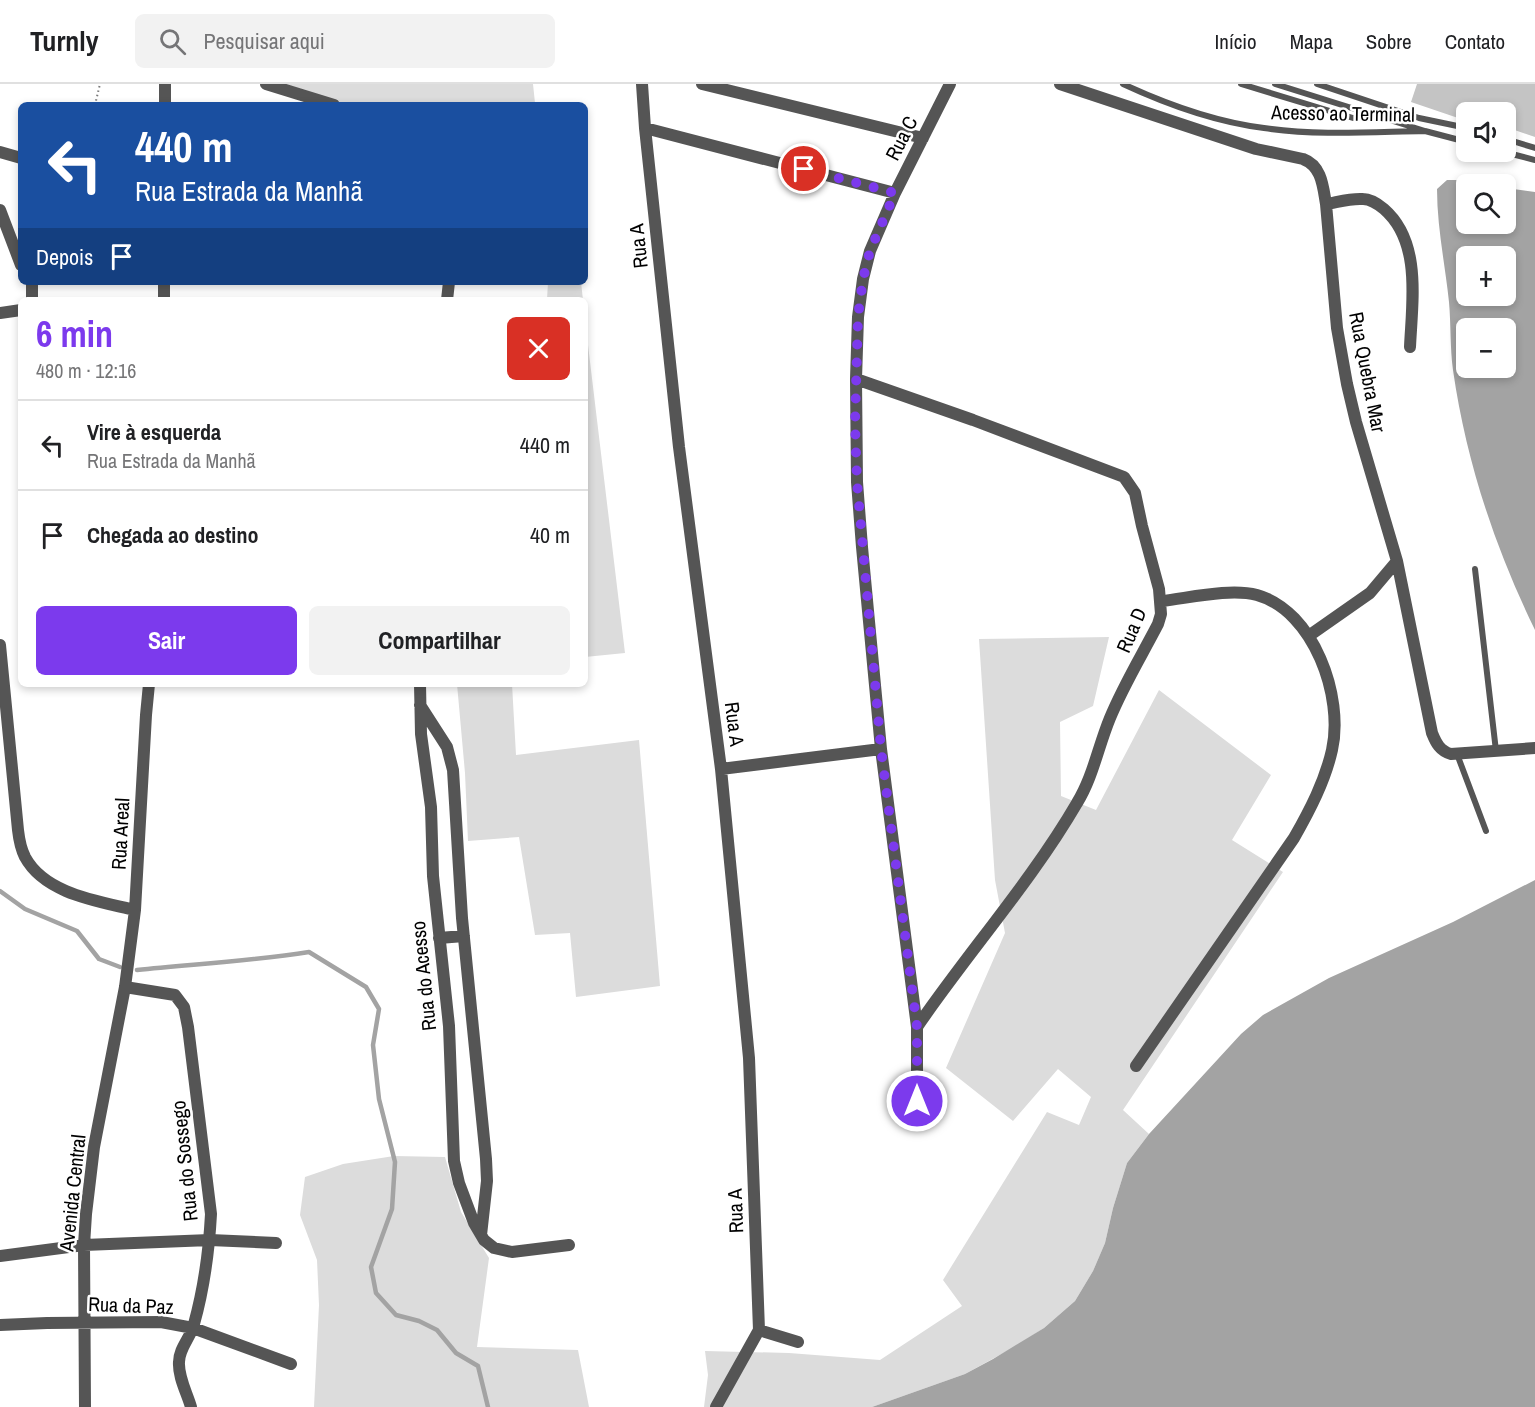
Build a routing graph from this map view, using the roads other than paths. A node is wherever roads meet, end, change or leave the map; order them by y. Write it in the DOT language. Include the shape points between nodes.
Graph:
graph roads {
  1 [pos="165,84"];
  2 [pos="266,84"];
  3 [pos="642,84"];
  4 [pos="702,84"];
  5 [pos="950,84"];
  6 [pos="1060,84"];
  7 [pos="1123,84"];
  8 [pos="1241,84"];
  9 [pos="1275,84"];
  10 [pos="1317,84"];
  11 [pos="165,102"];
  12 [pos="324,102"];
  13 [pos="1377,116"];
  14 [pos="1456,126"];
  15 [pos="645,128"];
  16 [pos="1425,131"];
  17 [pos="923,138"];
  18 [pos="1456,139"];
  19 [pos="1516,142"];
  20 [pos="1535,148"];
  21 [pos="0,152"];
  22 [pos="1516,155"];
  23 [pos="18,157"];
  24 [pos="1535,160"];
  25 [pos="895,193"];
  26 [pos="1326,204"];
  27 [pos="0,210"];
  28 [pos="18,257"];
  29 [pos="18,310"];
  30 [pos="0,313"];
  31 [pos="1410,347"];
  32 [pos="856,379"];
  33 [pos="1397,561"];
  34 [pos="1474,568"];
  35 [pos="1162,601"];
  36 [pos="1310,635"];
  37 [pos="0,645"];
  38 [pos="150,687"];
  39 [pos="420,687"];
  40 [pos="419,704"];
  41 [pos="1535,748"];
  42 [pos="881,749"];
  43 [pos="1496,751"];
  44 [pos="1457,754"];
  45 [pos="721,769"];
  46 [pos="1486,831"];
  47 [pos="135,910"];
  48 [pos="464,936"];
  49 [pos="439,938"];
  50 [pos="125,987"];
  51 [pos="917,1027"];
  52 [pos="1136,1066"];
  53 [pos="917,1101"];
  54 [pos="481,1235"];
  55 [pos="210,1240"];
  56 [pos="276,1243"];
  57 [pos="84,1245"];
  58 [pos="569,1245"];
  59 [pos="0,1256"];
  60 [pos="85,1323"];
  61 [pos="0,1325"];
  62 [pos="193,1328"];
  63 [pos="759,1330"];
  64 [pos="798,1342"];
  65 [pos="291,1364"];
  66 [pos="85,1407"];
  67 [pos="191,1407"];
  68 [pos="716,1407"];
  1 -- 11 [label="street"];
  2 -- 12 [label="street"];
  3 -- 15 [label="street, Rua A"];
  4 -- 17 [label="street"];
  5 -- 17 [label="street, Rua C"];
  6 -- 26 [label="street, Rua Quebra Mar" via="1241,144 1309,161 1321,176"];
  7 -- 16 [label="lane, Acesso ao Terminal" via="1204,114 1262,128 1322,133"];
  8 -- 13 [label="lane" via="1353,118"];
  9 -- 13 [label="lane, Acesso ao Terminal"];
  10 -- 14 [label="lane" via="1419,118"];
  13 -- 16 [label="lane, Acesso ao Terminal"];
  15 -- 25 [label="street"];
  15 -- 45 [label="street, Rua A" via="679,447"];
  16 -- 18 [label="lane, Acesso ao Terminal"];
  17 -- 25 [label="street, Rua C"];
  19 -- 20 [label="lane"];
  21 -- 23 [label="street"];
  22 -- 24 [label="lane"];
  25 -- 32 [label="street, Rua C" via="870,251 863,279"];
  26 -- 31 [label="street" via="1371,201 1398,225 1412,276"];
  26 -- 33 [label="street, Rua Quebra Mar" via="1337,328 1347,384"];
  27 -- 28 [label="street"];
  29 -- 30 [label="street"];
  32 -- 35 [label="street, Rua D" via="1124,477 1136,493"];
  32 -- 42 [label="street, Rua C" via="857,482"];
  33 -- 36 [label="street" via="1370,592"];
  33 -- 44 [label="street, Rua Quebra Mar" via="1432,733 1445,753"];
  34 -- 43 [label="lane"];
  35 -- 36 [label="street" via="1215,594 1255,595 1280,606"];
  35 -- 51 [label="street, Rua D" via="1158,624 1112,714 1079,801 1051,846"];
  36 -- 52 [label="street" via="1334,703 1333,749 1317,794 1294,838"];
  37 -- 47 [label="street" via="18,830 24,855 46,881 70,892"];
  38 -- 47 [label="street, Rua Areal"];
  39 -- 40 [label="street, Rua do Acesso"];
  40 -- 48 [label="street" via="444,742 451,761"];
  40 -- 49 [label="street, Rua do Acesso" via="431,807"];
  41 -- 43 [label="street"];
  42 -- 45 [label="street"];
  42 -- 51 [label="street, Rua C"];
  43 -- 44 [label="street"];
  44 -- 46 [label="lane"];
  45 -- 63 [label="street, Rua A" via="749,1058"];
  47 -- 50 [label="street, Rua Areal"];
  48 -- 49 [label="street"];
  48 -- 54 [label="street" via="486,1159"];
  49 -- 54 [label="street, Rua do Acesso" via="449,1026 454,1161 466,1207"];
  50 -- 55 [label="street, Rua do Sossego" via="175,995 184,1007 208,1182"];
  50 -- 57 [label="street, Avenida Central" via="94,1147"];
  51 -- 53 [label="street, Rua C"];
  54 -- 58 [label="street, Rua do Acesso" via="500,1251"];
  55 -- 56 [label="street"];
  55 -- 57 [label="street"];
  55 -- 62 [label="street, Rua do Sossego"];
  57 -- 59 [label="street"];
  57 -- 60 [label="street, Avenida Central"];
  60 -- 61 [label="street, Rua da Paz"];
  60 -- 62 [label="street, Rua da Paz" via="161,1322"];
  60 -- 66 [label="street, Avenida Central"];
  62 -- 65 [label="street, Rua da Paz"];
  62 -- 67 [label="street, Rua do Sossego" via="179,1362"];
  63 -- 64 [label="street"];
  63 -- 68 [label="street"];
}
